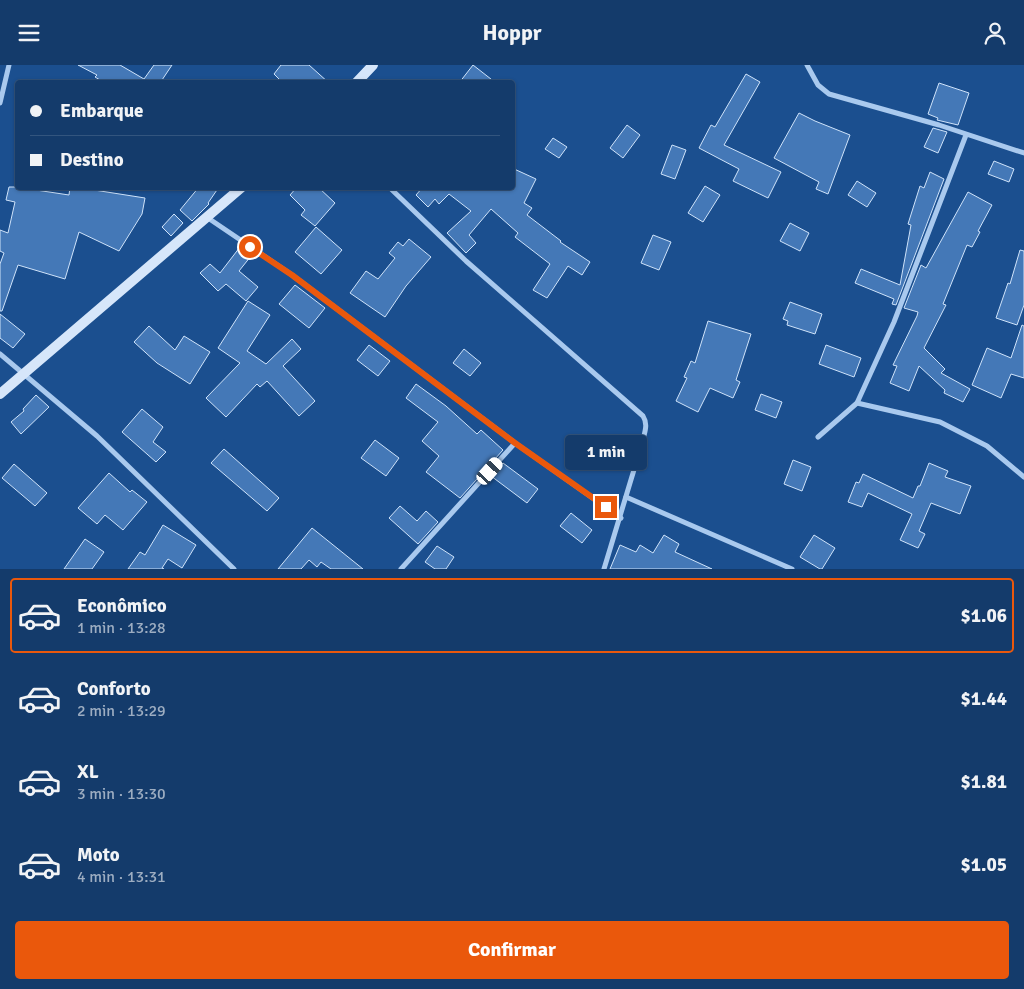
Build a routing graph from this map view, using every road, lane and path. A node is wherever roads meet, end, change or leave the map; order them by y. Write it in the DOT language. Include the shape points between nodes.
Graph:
graph roads {
  1 [pos="9,65"];
  2 [pos="373,65"];
  3 [pos="807,65"];
  4 [pos="359,80"];
  5 [pos="0,103"];
  6 [pos="966,135"];
  7 [pos="1024,153"];
  8 [pos="239,190"];
  9 [pos="392,190"];
  10 [pos="208,218"];
  11 [pos="0,354"];
  12 [pos="23,374"];
  13 [pos="0,394"];
  14 [pos="857,403"];
  15 [pos="818,437"];
  16 [pos="515,443"];
  17 [pos="1024,477"];
  18 [pos="626,497"];
  19 [pos="620,518"];
  20 [pos="234,569"];
  21 [pos="401,569"];
  22 [pos="604,569"];
  23 [pos="792,569"];
  1 -- 5 [label="street"];
  2 -- 4 [label="street"];
  3 -- 6 [label="street" via="818,85 829,94"];
  6 -- 7 [label="street"];
  6 -- 14 [label="street" via="894,322"];
  8 -- 10 [label="street"];
  9 -- 18 [label="street" via="466,261 643,415 646,427"];
  10 -- 12 [label="street"];
  10 -- 16 [label="street" via="292,275"];
  11 -- 12 [label="street"];
  12 -- 13 [label="street"];
  12 -- 20 [label="street" via="97,436"];
  14 -- 15 [label="street"];
  14 -- 17 [label="street" via="940,422 987,445"];
  16 -- 19 [label="street"];
  16 -- 21 [label="street"];
  18 -- 19 [label="street"];
  18 -- 23 [label="street"];
  19 -- 22 [label="street"];
}
